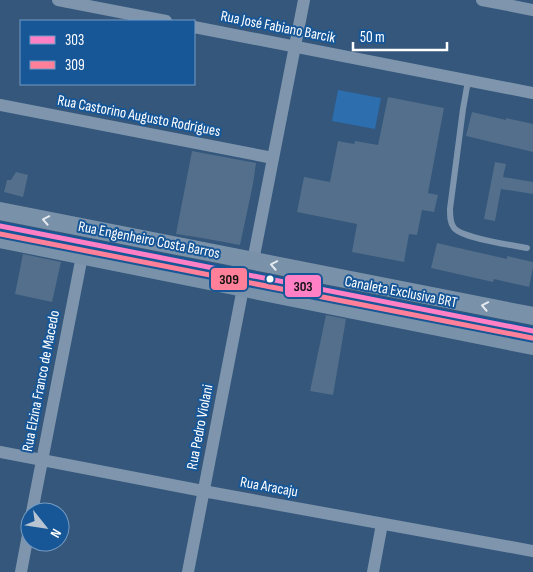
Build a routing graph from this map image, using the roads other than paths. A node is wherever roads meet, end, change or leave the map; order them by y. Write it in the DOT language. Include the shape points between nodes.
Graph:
graph roads {
  1 [pos="58,0"];
  2 [pos="304,0"];
  3 [pos="485,0"];
  4 [pos="533,10"];
  5 [pos="161,20"];
  6 [pos="195,27"];
  7 [pos="295,46"];
  8 [pos="468,80"];
  9 [pos="533,93"];
  10 [pos="0,105"];
  11 [pos="273,158"];
  12 [pos="0,211"];
  13 [pos="0,226"];
  14 [pos="0,240"];
  15 [pos="527,248"];
  16 [pos="82,256"];
  17 [pos="252,261"];
  18 [pos="243,288"];
  19 [pos="533,316"];
  20 [pos="533,331"];
  21 [pos="533,346"];
  22 [pos="0,452"];
  23 [pos="42,460"];
  24 [pos="204,491"];
  25 [pos="34,502"];
  26 [pos="382,524"];
  27 [pos="25,552"];
  28 [pos="533,552"];
  29 [pos="21,572"];
  30 [pos="188,572"];
  31 [pos="373,572"];
  1 -- 5 [label="street"];
  2 -- 7 [label="street"];
  3 -- 4 [label="street"];
  6 -- 7 [label="street, Rua José Fabiano Barcik"];
  7 -- 8 [label="street, Rua José Fabiano Barcik"];
  7 -- 11 [label="street"];
  8 -- 9 [label="street, Rua José Fabiano Barcik"];
  8 -- 15 [label="lane" via="450,209 451,223 455,229 470,236"];
  10 -- 11 [label="street, Rua Castorino Augusto Rodrigues"];
  11 -- 17 [label="street"];
  17 -- 12 [label="street, Rua Engenheiro Costa Barros, one-way"];
  13 -- 20 [label="lane, Canaleta Exclusiva BRT"];
  14 -- 16 [label="street, Rua Engenheiro Costa Barros"];
  16 -- 18 [label="street, Rua Engenheiro Costa Barros"];
  16 -- 23 [label="street, Rua Elzina Franco de Macedo"];
  19 -- 17 [label="street, Rua Engenheiro Costa Barros, one-way"];
  18 -- 21 [label="street, Rua Engenheiro Costa Barros"];
  18 -- 24 [label="street, Rua Pedro Violani"];
  22 -- 23 [label="street, Rua Aracaju"];
  23 -- 24 [label="street, Rua Aracaju"];
  23 -- 25 [label="street, Rua Elzina Franco de Macedo"];
  24 -- 26 [label="street, Rua Aracaju"];
  24 -- 30 [label="street, Rua Pedro Violani"];
  26 -- 28 [label="street, Rua Aracaju"];
  26 -- 31 [label="street"];
  27 -- 29 [label="street"];
}
